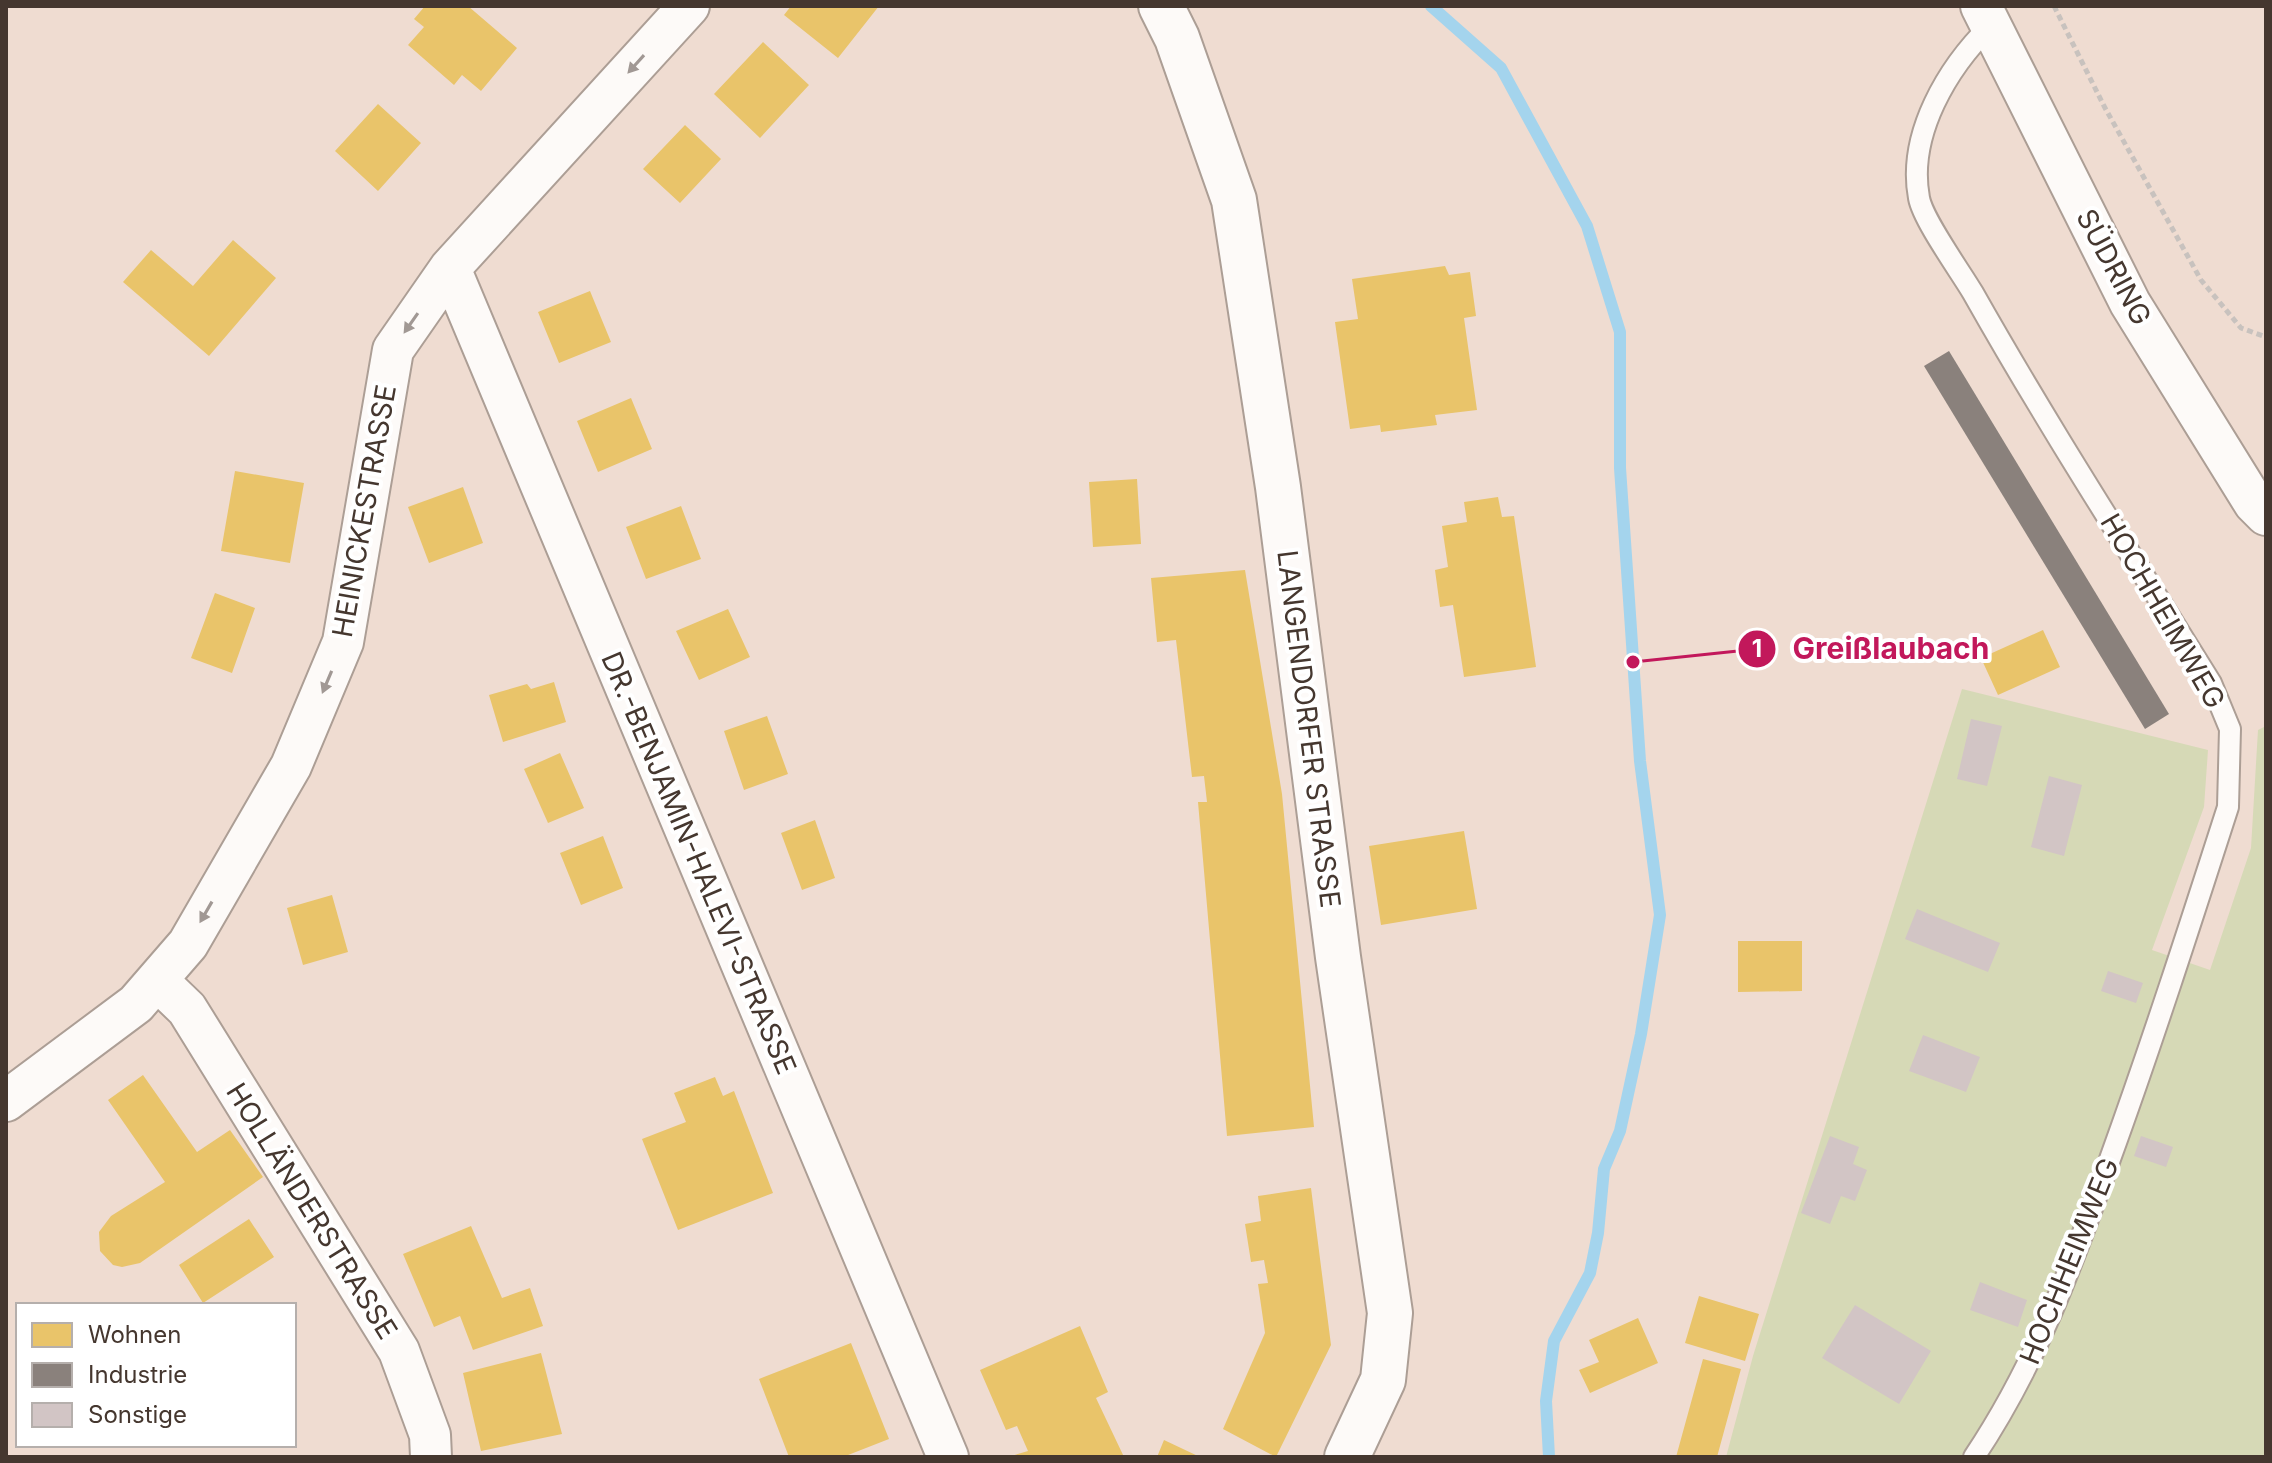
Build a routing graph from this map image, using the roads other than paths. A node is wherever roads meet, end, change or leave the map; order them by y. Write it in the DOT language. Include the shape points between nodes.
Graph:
graph roads {
  1 [pos="689,6"];
  2 [pos="1161,6"];
  3 [pos="1986,15"];
  4 [pos="450,268"];
  5 [pos="2266,515"];
  6 [pos="159,982"];
  7 [pos="6,1101"];
  8 [pos="431,1457"];
  9 [pos="948,1457"];
  10 [pos="1347,1457"];
  11 [pos="1974,1457"];
  1 -- 4 [label="street, HEINICKESTRASSE, one-way"];
  2 -- 10 [label="main road, LANGENDORFER STRASSE" via="1234,200 1390,1313 1383,1380"];
  3 -- 5 [label="street, SÜDRING" via="2130,303"];
  3 -- 11 [label="lane, HOCHHEIMWEG" via="1940,90 1918,155 1919,200 2211,683 2230,729 2231,766 2228,807 2067,1281 2011,1402"];
  4 -- 6 [label="street, HEINICKESTRASSE, one-way" via="393,350 343,642 291,766 188,944"];
  4 -- 9 [label="street, DR.-BENJAMIN-HALEVI-STRASSE"];
  6 -- 7 [label="street, HEINICKESTRASSE"];
  6 -- 8 [label="street, HOLLÄNDERSTRASSE" via="187,1009 399,1351 430,1435"];
}
